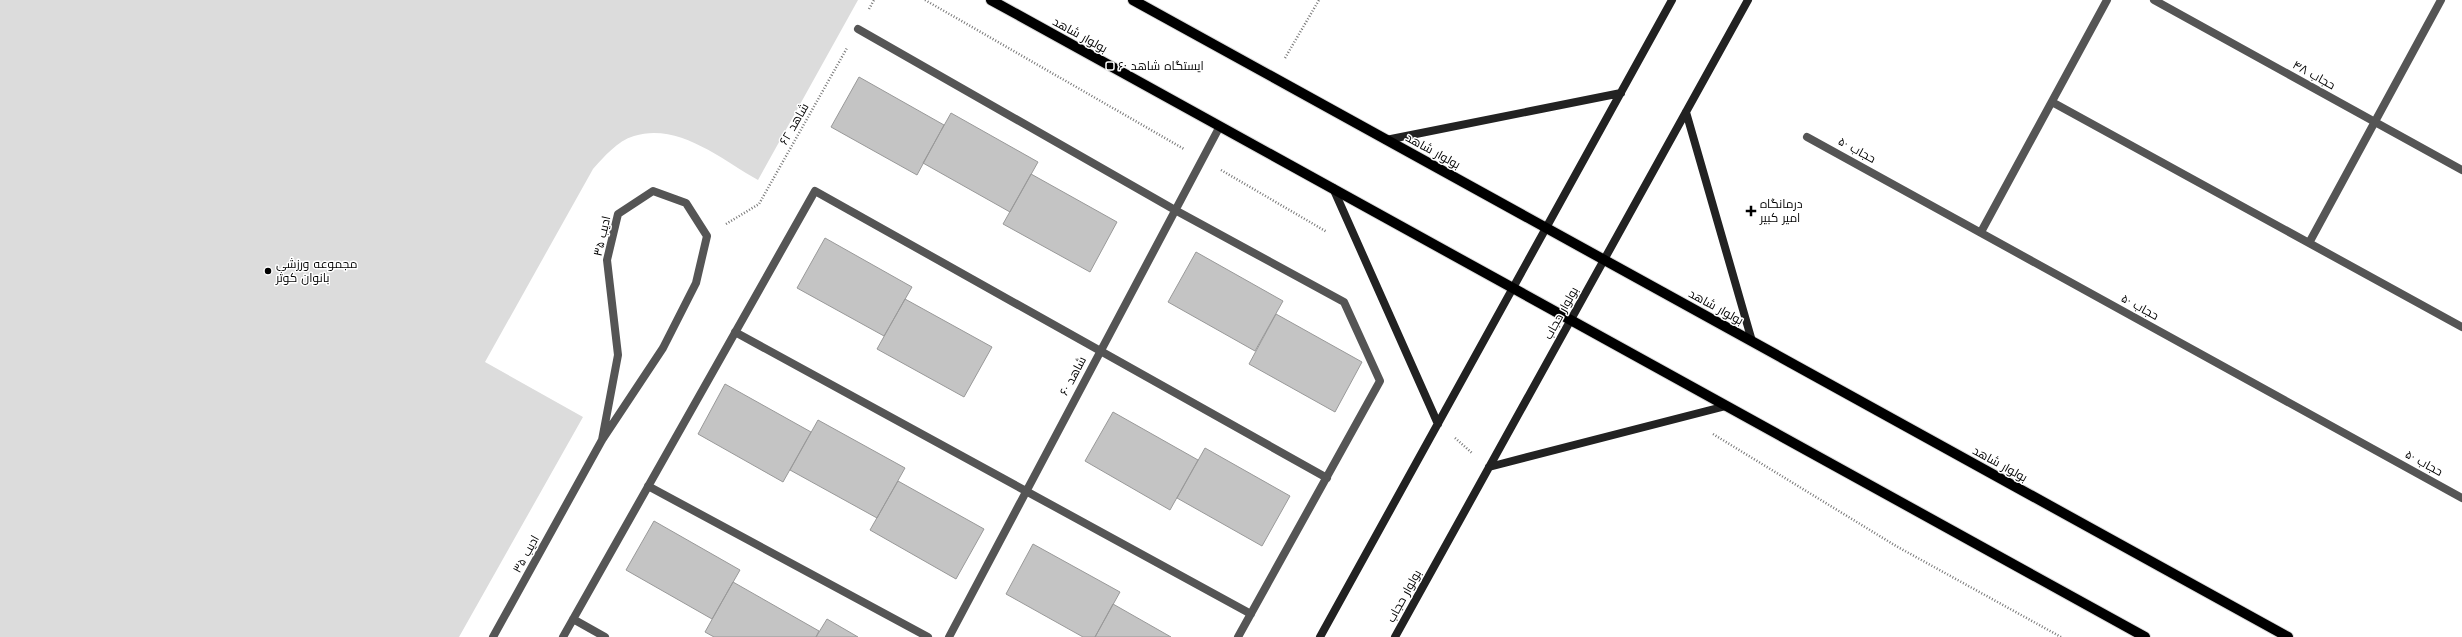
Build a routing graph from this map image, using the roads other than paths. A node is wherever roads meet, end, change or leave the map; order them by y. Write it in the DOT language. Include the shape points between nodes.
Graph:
graph roads {
  1 [pos="991,0"];
  2 [pos="1133,0"];
  3 [pos="1672,0"];
  4 [pos="1748,0"];
  5 [pos="2107,0"];
  6 [pos="2154,0"];
  7 [pos="2441,0"];
  8 [pos="858,29"];
  9 [pos="1620,93"];
  10 [pos="2052,102"];
  11 [pos="1686,112"];
  12 [pos="2374,122"];
  13 [pos="1220,126"];
  14 [pos="1807,137"];
  15 [pos="1386,140"];
  16 [pos="2462,170"];
  17 [pos="1333,188"];
  18 [pos="1175,210"];
  19 [pos="1546,228"];
  20 [pos="1981,232"];
  21 [pos="2309,243"];
  22 [pos="1604,260"];
  23 [pos="1513,288"];
  24 [pos="1571,320"];
  25 [pos="2462,327"];
  26 [pos="735,332"];
  27 [pos="1752,341"];
  28 [pos="1101,350"];
  29 [pos="1726,406"];
  30 [pos="1438,424"];
  31 [pos="602,440"];
  32 [pos="1489,467"];
  33 [pos="1327,478"];
  34 [pos="648,486"];
  35 [pos="1026,491"];
  36 [pos="2462,498"];
  37 [pos="1251,614"];
  38 [pos="573,619"];
  39 [pos="493,637"];
  40 [pos="563,637"];
  41 [pos="606,637"];
  42 [pos="928,637"];
  43 [pos="949,637"];
  44 [pos="1238,637"];
  45 [pos="1320,637"];
  46 [pos="1395,637"];
  47 [pos="2145,637"];
  48 [pos="2288,637"];
  1 -- 13 [label="main road, بولوار شاهد"];
  2 -- 15 [label="main road, بولوار شاهد"];
  3 -- 9 [label="main road"];
  4 -- 11 [label="main road, بولوار حجاب"];
  5 -- 10 [label="street"];
  6 -- 12 [label="street, حجاب ۴۸"];
  7 -- 12 [label="street"];
  8 -- 18 [label="street"];
  9 -- 15 [label="main road"];
  9 -- 19 [label="main road"];
  10 -- 20 [label="street"];
  10 -- 21 [label="street"];
  11 -- 22 [label="main road, بولوار حجاب"];
  11 -- 27 [label="main road"];
  12 -- 16 [label="street, حجاب ۴۸"];
  12 -- 21 [label="street"];
  13 -- 17 [label="main road, بولوار شاهد"];
  13 -- 18 [label="street, شاهد ۶۰"];
  14 -- 20 [label="street, حجاب ۵۰"];
  15 -- 19 [label="main road, بولوار شاهد"];
  17 -- 23 [label="main road, بولوار شاهد"];
  17 -- 30 [label="main road"];
  18 -- 28 [label="street, شاهد ۶۰"];
  18 -- 33 [label="street" via="1344,302 1380,381"];
  19 -- 22 [label="main road, بولوار شاهد"];
  19 -- 23 [label="main road"];
  20 -- 36 [label="street, حجاب ۵۰"];
  21 -- 25 [label="street"];
  22 -- 24 [label="main road, بولوار حجاب"];
  22 -- 27 [label="main road, بولوار شاهد"];
  23 -- 24 [label="main road, بولوار شاهد"];
  23 -- 30 [label="main road"];
  24 -- 29 [label="main road, بولوار شاهد"];
  24 -- 32 [label="main road, بولوار حجاب"];
  26 -- 28 [label="street" via="815,191"];
  26 -- 34 [label="street"];
  26 -- 35 [label="street"];
  27 -- 48 [label="main road, بولوار شاهد"];
  28 -- 33 [label="street"];
  28 -- 35 [label="street, شاهد ۶۰"];
  29 -- 32 [label="main road"];
  29 -- 47 [label="main road, بولوار شاهد"];
  30 -- 45 [label="main road"];
  31 -- 31 [label="street, ادیب ۳۵" via="666,342 696,283 707,236 686,203 653,191 618,214 607,260 618,355"];
  31 -- 39 [label="street, ادیب ۳۵"];
  32 -- 46 [label="main road, بولوار حجاب"];
  33 -- 37 [label="street"];
  34 -- 38 [label="street"];
  34 -- 42 [label="street"];
  35 -- 37 [label="street"];
  35 -- 43 [label="street, شاهد ۶۰"];
  37 -- 44 [label="street"];
  38 -- 40 [label="street"];
  38 -- 41 [label="street"];
}
